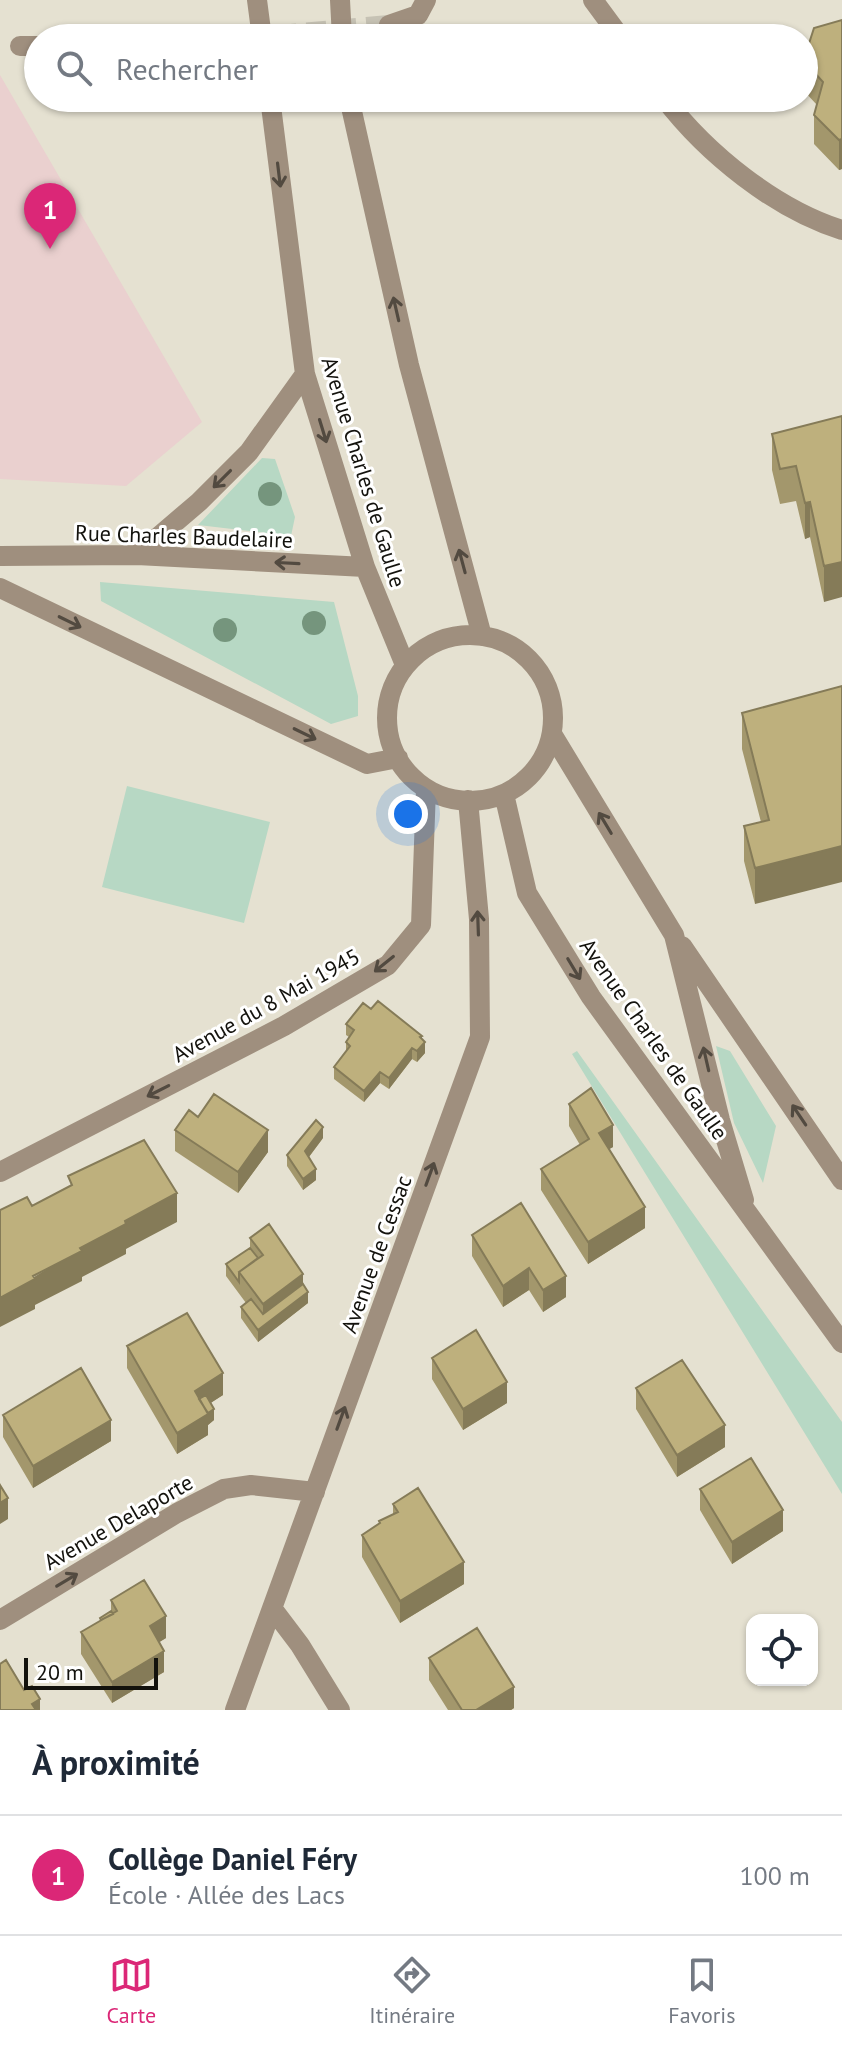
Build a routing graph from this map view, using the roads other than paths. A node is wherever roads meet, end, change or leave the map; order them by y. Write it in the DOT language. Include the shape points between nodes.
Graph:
graph roads {
  1 [pos="257,0"];
  2 [pos="340,0"];
  3 [pos="426,0"];
  4 [pos="593,0"];
  5 [pos="260,24"];
  6 [pos="341,24"];
  7 [pos="392,24"];
  8 [pos="611,24"];
  9 [pos="272,112"];
  10 [pos="352,112"];
  11 [pos="677,112"];
  12 [pos="842,230"];
  13 [pos="305,374"];
  14 [pos="137,555"];
  15 [pos="0,556"];
  16 [pos="365,567"];
  17 [pos="0,588"];
  18 [pos="482,636"];
  19 [pos="405,665"];
  20 [pos="552,734"];
  21 [pos="398,758"];
  22 [pos="426,789"];
  23 [pos="504,794"];
  24 [pos="468,800"];
  25 [pos="674,935"];
  26 [pos="0,1172"];
  27 [pos="842,1180"];
  28 [pos="749,1215"];
  29 [pos="842,1343"];
  30 [pos="315,1492"];
  31 [pos="272,1608"];
  32 [pos="0,1620"];
  33 [pos="235,1710"];
  34 [pos="340,1710"];
  1 -- 5 [label="street"];
  2 -- 6 [label="street"];
  3 -- 7 [label="street" via="418,15"];
  4 -- 8 [label="street"];
  9 -- 13 [label="street, Avenue Charles de Gaulle, one-way"];
  18 -- 10 [label="street, one-way" via="409,365"];
  11 -- 12 [label="street" via="763,192"];
  13 -- 14 [label="street, one-way" via="249,452"];
  13 -- 16 [label="street, Avenue Charles de Gaulle, one-way"];
  14 -- 15 [label="street, Rue Charles Baudelaire"];
  16 -- 14 [label="street, Rue Charles Baudelaire, one-way"];
  16 -- 19 [label="street, Avenue Charles de Gaulle"];
  17 -- 21 [label="street, one-way" via="367,764"];
  18 -- 19 [label="street" via="454,637 427,647"];
  18 -- 20 [label="street" via="509,645 530,661 553,708"];
  19 -- 21 [label="street" via="386,718"];
  20 -- 23 [label="street" via="543,759 526,780"];
  25 -- 20 [label="street, Avenue Charles de Gaulle, one-way"];
  21 -- 22 [label="street"];
  22 -- 24 [label="street" via="452,800"];
  22 -- 26 [label="street, Avenue du 8 Mai 1945, one-way" via="421,925 388,965 284,1026"];
  23 -- 24 [label="street"];
  23 -- 28 [label="street, Avenue Charles de Gaulle, one-way" via="527,893 591,997"];
  30 -- 24 [label="street, Avenue de Cessac, one-way" via="480,1037 479,919"];
  27 -- 25 [label="street, Avenue Charles de Gaulle, one-way"];
  28 -- 25 [label="street, Avenue Charles de Gaulle, one-way"];
  28 -- 29 [label="street, Avenue Charles de Gaulle"];
  30 -- 31 [label="street, Avenue de Cessac"];
  32 -- 30 [label="street, Avenue Delaporte, one-way" via="224,1489 251,1485"];
  31 -- 33 [label="street, Avenue de Cessac"];
  31 -- 34 [label="street"];
}
